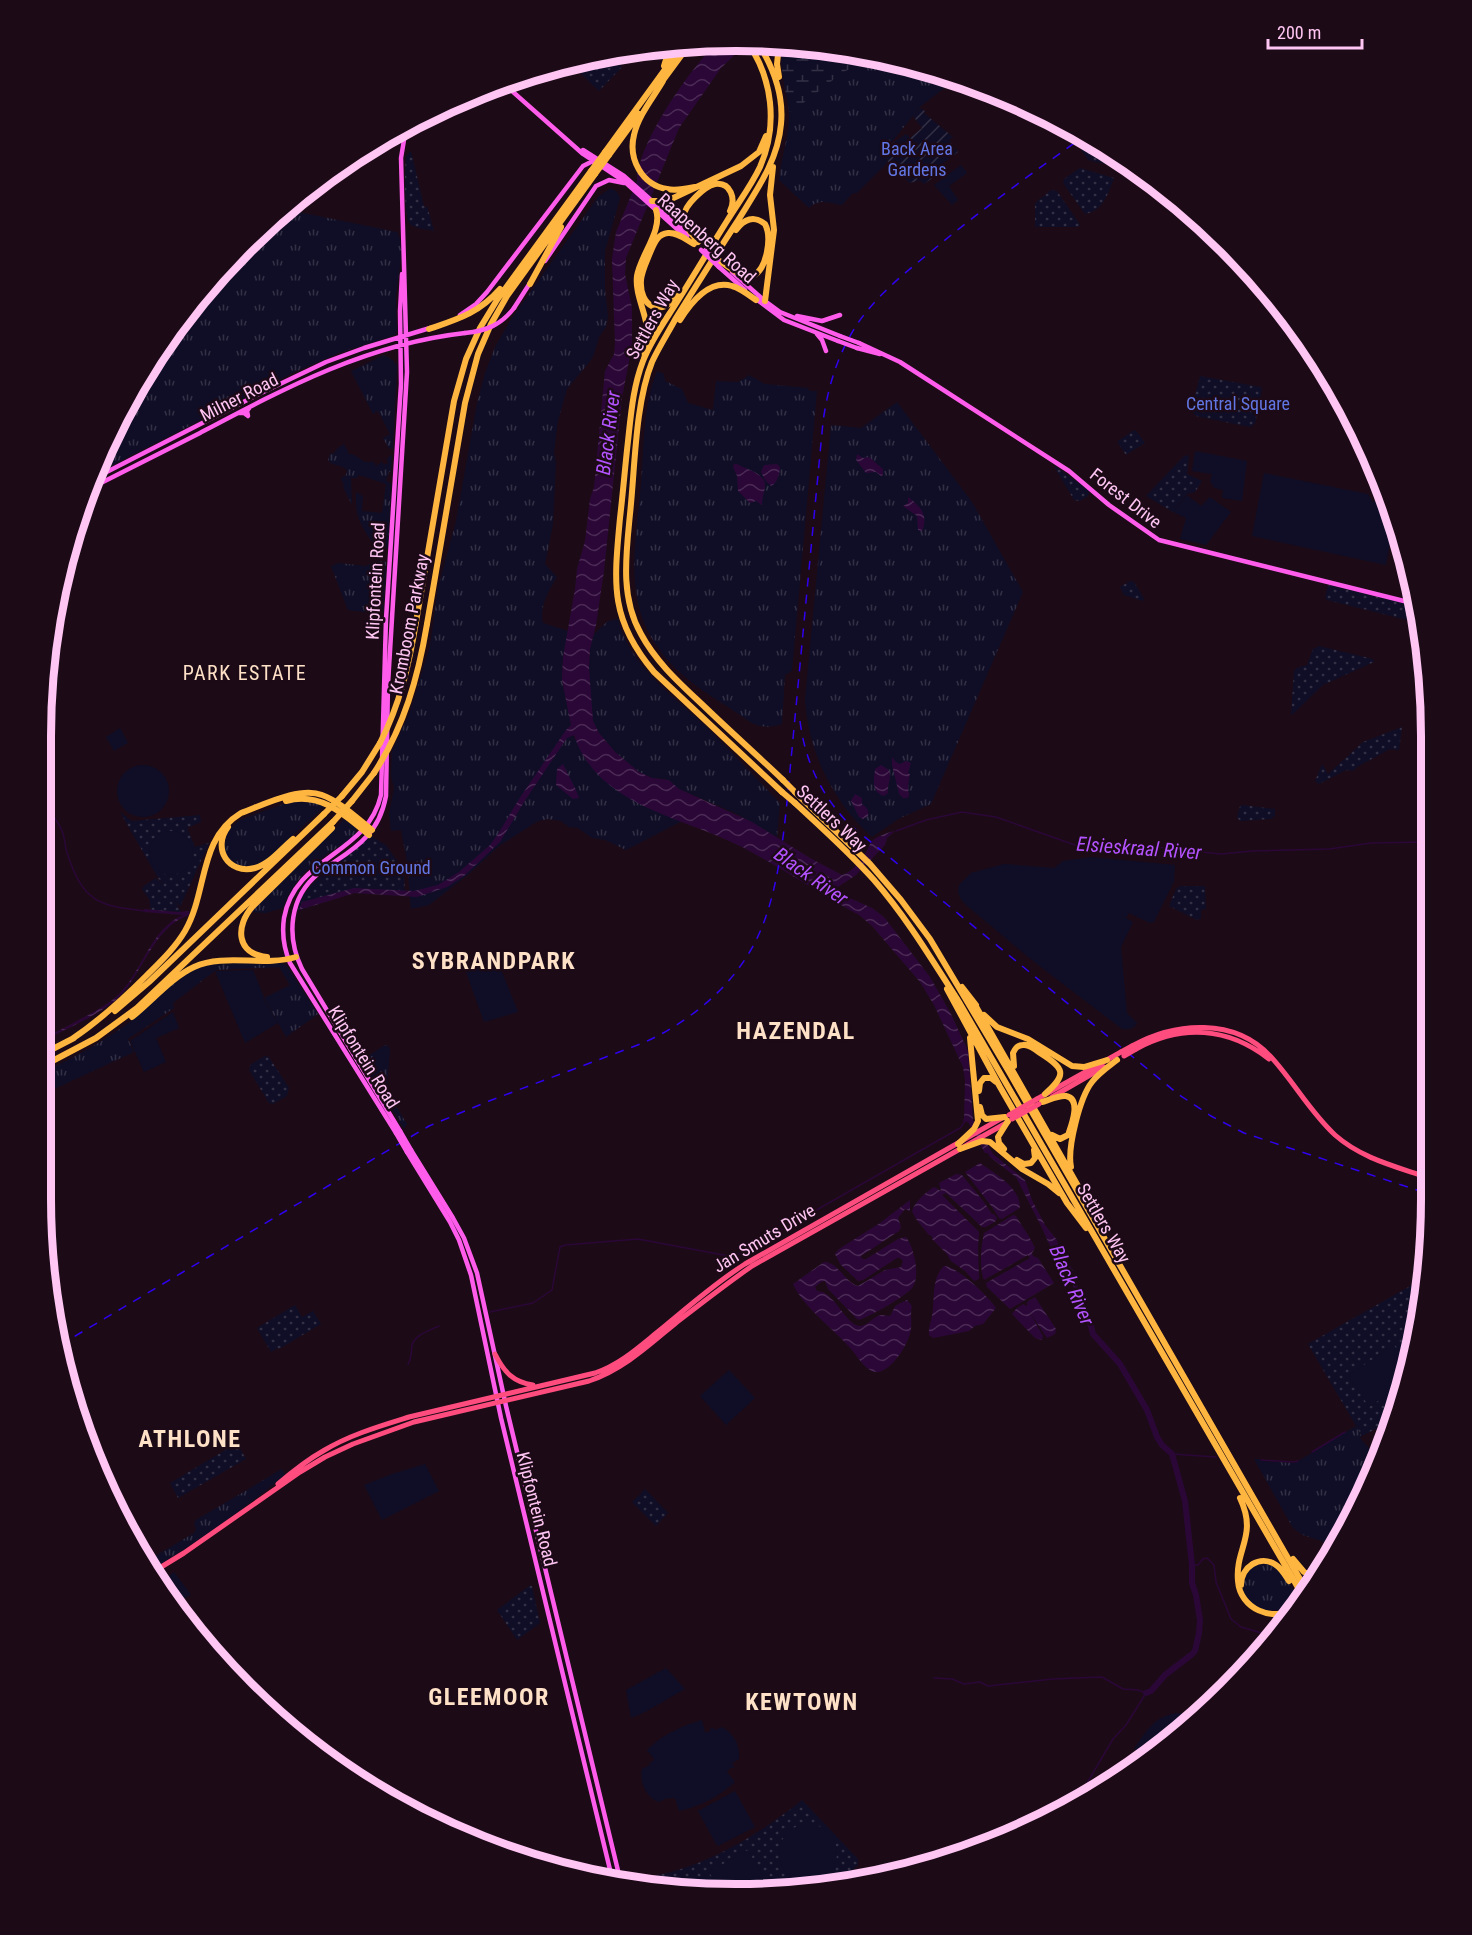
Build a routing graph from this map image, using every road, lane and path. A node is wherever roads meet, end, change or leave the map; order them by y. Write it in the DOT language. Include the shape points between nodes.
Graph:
graph roads {
  1 [pos="753,51"];
  2 [pos="763,52"];
  3 [pos="778,52"];
  4 [pos="682,53"];
  5 [pos="677,54"];
  6 [pos="668,55"];
  7 [pos="662,78"];
  8 [pos="510,89"];
  9 [pos="781,97"];
  10 [pos="771,117"];
  11 [pos="404,137"];
  12 [pos="576,146"];
  13 [pos="775,152"];
  14 [pos="583,154"];
  15 [pos="595,160"];
  16 [pos="583,166"];
  17 [pos="593,172"];
  18 [pos="627,184"];
  19 [pos="633,187"];
  20 [pos="695,187"];
  21 [pos="581,193"];
  22 [pos="651,201"];
  23 [pos="656,210"];
  24 [pos="724,225"];
  25 [pos="699,245"];
  26 [pos="531,252"];
  27 [pos="404,260"];
  28 [pos="720,263"];
  29 [pos="701,264"];
  30 [pos="705,271"];
  31 [pos="530,284"];
  32 [pos="756,300"];
  33 [pos="765,302"];
  34 [pos="783,313"];
  35 [pos="840,315"];
  36 [pos="429,329"];
  37 [pos="815,333"];
  38 [pos="407,335"];
  39 [pos="829,335"];
  40 [pos="400,337"];
  41 [pos="663,342"];
  42 [pos="407,344"];
  43 [pos="400,346"];
  44 [pos="826,351"];
  45 [pos="641,367"];
  46 [pos="259,394"];
  47 [pos="252,405"];
  48 [pos="244,409"];
  49 [pos="222,413"];
  50 [pos="236,414"];
  51 [pos="103,474"];
  52 [pos="99,484"];
  53 [pos="1408,602"];
  54 [pos="323,813"];
  55 [pos="334,823"];
  56 [pos="368,830"];
  57 [pos="291,956"];
  58 [pos="947,967"];
  59 [pos="941,973"];
  60 [pos="974,1003"];
  61 [pos="966,1026"];
  62 [pos="72,1039"];
  63 [pos="51,1050"];
  64 [pos="69,1053"];
  65 [pos="1123,1054"];
  66 [pos="1107,1060"];
  67 [pos="1117,1060"];
  68 [pos="51,1062"];
  69 [pos="1023,1087"];
  70 [pos="1000,1088"];
  71 [pos="1045,1094"];
  72 [pos="1040,1102"];
  73 [pos="1008,1118"];
  74 [pos="1048,1130"];
  75 [pos="984,1135"];
  76 [pos="1028,1135"];
  77 [pos="975,1137"];
  78 [pos="959,1146"];
  79 [pos="409,1151"];
  80 [pos="1421,1176"];
  81 [pos="1075,1179"];
  82 [pos="1067,1203"];
  83 [pos="1105,1239"];
  84 [pos="1101,1248"];
  85 [pos="495,1354"];
  86 [pos="542,1385"];
  87 [pos="497,1396"];
  88 [pos="504,1398"];
  89 [pos="498,1403"];
  90 [pos="1227,1468"];
  91 [pos="257,1502"];
  92 [pos="1265,1519"];
  93 [pos="159,1568"];
  94 [pos="1310,1574"];
  95 [pos="1303,1584"];
  96 [pos="1297,1591"];
  97 [pos="1298,1591"];
  98 [pos="1242,1595"];
  99 [pos="1280,1615"];
  100 [pos="611,1872"];
  101 [pos="619,1874"];
  1 -- 10 [label="highway, Settlers Way" via="766,80"];
  2 -- 9 [label="highway, Settlers Way"];
  3 -- 9 [label="highway"];
  4 -- 7 [label="highway"];
  5 -- 7 [label="highway"];
  6 -- 7 [label="highway"];
  7 -- 17 [label="highway, bridge"];
  7 -- 20 [label="highway" via="634,134 633,158 641,174 660,188"];
  8 -- 12 [label="main road, Raapenberg Road"];
  9 -- 13 [label="highway, Settlers Way" via="782,124"];
  10 -- 20 [label="highway" via="765,140 754,157"];
  10 -- 24 [label="highway, Settlers Way" via="761,163"];
  11 -- 27 [label="main road, Klipfontein Road" via="401,158"];
  12 -- 14 [label="main road, Raapenberg Road"];
  12 -- 15 [label="main road, Raapenberg Road"];
  13 -- 30 [label="highway, Settlers Way" via="761,184"];
  13 -- 33 [label="highway" via="770,195 774,231"];
  14 -- 15 [label="main road, Raapenberg Road"];
  14 -- 16 [label="main road"];
  15 -- 16 [label="main road"];
  15 -- 18 [label="main road, Raapenberg Road"];
  15 -- 19 [label="main road, Raapenberg Road"];
  16 -- 36 [label="main road, Milner Road" via="476,304"];
  17 -- 21 [label="highway, Kromboom Parkway"];
  17 -- 26 [label="highway, Kromboom Parkway"];
  18 -- 19 [label="main road, Raapenberg Road"];
  18 -- 31 [label="main road, Milner Road" via="609,180 596,186"];
  19 -- 22 [label="main road, Raapenberg Road"];
  20 -- 22 [label="highway" via="667,201"];
  21 -- 31 [label="highway"];
  21 -- 55 [label="highway, Kromboom Parkway, bridge" via="502,303 478,354 466,394 419,669 389,748"];
  22 -- 23 [label="main road, Raapenberg Road"];
  22 -- 25 [label="main road, Raapenberg Road"];
  23 -- 25 [label="main road, Raapenberg Road"];
  23 -- 45 [label="highway" via="658,222 637,277 646,324"];
  24 -- 25 [label="highway" via="733,197 725,186 712,185 685,209 684,222"];
  24 -- 29 [label="highway, Settlers Way"];
  25 -- 28 [label="main road, Raapenberg Road, bridge"];
  25 -- 29 [label="highway" via="671,233 656,241 641,280 647,303 652,307 667,306"];
  26 -- 36 [label="highway" via="484,305 465,317"];
  26 -- 54 [label="highway, Kromboom Parkway, bridge" via="488,314 461,375 408,667 397,706 358,777"];
  27 -- 38 [label="main road, Klipfontein Road"];
  27 -- 40 [label="main road, Klipfontein Road"];
  28 -- 30 [label="highway" via="742,276 758,274 765,263 769,235 765,224 754,219 740,224"];
  28 -- 32 [label="main road, Raapenberg Road"];
  28 -- 33 [label="main road, Raapenberg Road"];
  29 -- 45 [label="highway, Settlers Way"];
  30 -- 41 [label="highway, Settlers Way"];
  31 -- 42 [label="main road, Milner Road, bridge" via="505,319 493,327"];
  32 -- 37 [label="main road, Raapenberg Road" via="777,316"];
  32 -- 41 [label="highway" via="732,286 713,287 691,304"];
  33 -- 34 [label="main road, Raapenberg Road"];
  34 -- 35 [label="main road" via="822,321"];
  34 -- 39 [label="main road, Raapenberg Road"];
  36 -- 38 [label="main road, Milner Road"];
  37 -- 39 [label="main road, Raapenberg Road"];
  37 -- 44 [label="main road"];
  38 -- 40 [label="main road, Milner Road"];
  38 -- 42 [label="main road, Klipfontein Road"];
  39 -- 53 [label="main road, Forest Drive, bridge" via="905,365 1069,471 1159,540"];
  40 -- 43 [label="main road, Klipfontein Road"];
  40 -- 46 [label="main road, Milner Road" via="326,363"];
  41 -- 58 [label="highway, Settlers Way, bridge" via="648,373 641,406 627,551 628,603 639,632 663,666 883,878"];
  42 -- 43 [label="main road, Milner Road"];
  42 -- 56 [label="main road, Klipfontein Road" via="388,684 387,787 384,808"];
  43 -- 47 [label="main road, Milner Road" via="328,368"];
  43 -- 56 [label="main road, Klipfontein Road" via="382,714 382,788"];
  45 -- 59 [label="highway, Settlers Way, bridge" via="632,406 615,573 629,637 654,672 852,856 886,895"];
  46 -- 48 [label="main road"];
  46 -- 49 [label="main road, Milner Road"];
  47 -- 48 [label="main road, Milner Road"];
  47 -- 50 [label="main road" via="248,416"];
  48 -- 49 [label="main road"];
  48 -- 50 [label="main road, Milner Road"];
  49 -- 51 [label="main road, Milner Road"];
  50 -- 52 [label="main road, Milner Road"];
  54 -- 56 [label="highway" via="256,868 236,867 222,852 223,833 234,821 296,799 323,802"];
  54 -- 62 [label="highway, Kromboom Parkway" via="137,993"];
  55 -- 57 [label="highway" via="253,906 242,923 242,939 253,953"];
  55 -- 64 [label="highway, Kromboom Parkway" via="144,1002"];
  56 -- 57 [label="main road, Klipfontein Road" via="309,872 293,892 284,922 284,938"];
  56 -- 62 [label="highway" via="331,799 310,792 234,817 212,844 191,919 177,943 109,1012"];
  57 -- 64 [label="highway" via="194,967 113,1031"];
  57 -- 79 [label="main road, Klipfontein Road, bridge"];
  58 -- 60 [label="highway"];
  58 -- 83 [label="highway, Settlers Way"];
  59 -- 61 [label="highway"];
  59 -- 84 [label="highway, Settlers Way"];
  60 -- 66 [label="highway" via="994,1025 1028,1039 1068,1065 1084,1067"];
  60 -- 69 [label="highway"];
  61 -- 70 [label="highway"];
  61 -- 77 [label="highway" via="972,1045"];
  62 -- 63 [label="highway, Kromboom Parkway"];
  64 -- 68 [label="highway, Kromboom Parkway"];
  65 -- 66 [label="main road"];
  65 -- 67 [label="main road"];
  65 -- 80 [label="main road, bridge" via="1154,1035 1176,1029 1214,1028 1234,1033 1272,1058 1341,1140 1368,1157"];
  66 -- 71 [label="main road"];
  67 -- 72 [label="main road"];
  67 -- 81 [label="highway" via="1096,1077 1083,1097 1070,1152"];
  69 -- 71 [label="highway" via="1012,1056 1018,1046 1025,1045 1056,1063 1060,1070 1058,1082"];
  69 -- 74 [label="highway"];
  70 -- 73 [label="highway" via="991,1078 982,1080 980,1108 986,1119"];
  70 -- 76 [label="highway"];
  71 -- 72 [label="main road"];
  72 -- 73 [label="main road, bridge"];
  72 -- 74 [label="highway" via="1066,1096 1075,1103 1066,1138 1057,1139"];
  73 -- 75 [label="main road"];
  73 -- 76 [label="highway" via="999,1134 999,1143 1025,1164 1033,1162 1035,1156"];
  74 -- 81 [label="highway"];
  75 -- 77 [label="highway"];
  75 -- 77 [label="main road"];
  75 -- 82 [label="highway" via="1027,1172 1055,1189"];
  76 -- 82 [label="highway"];
  77 -- 78 [label="highway"];
  77 -- 78 [label="highway"];
  78 -- 86 [label="main road, Jan Smuts Drive" via="736,1270 616,1364"];
  78 -- 88 [label="main road, Jan Smuts Drive" via="752,1266 615,1370 589,1381"];
  79 -- 85 [label="main road, Klipfontein Road" via="460,1231 477,1273"];
  79 -- 87 [label="main road, Klipfontein Road" via="459,1240 471,1275"];
  81 -- 83 [label="highway"];
  82 -- 84 [label="highway"];
  83 -- 92 [label="highway, Settlers Way"];
  84 -- 90 [label="highway, Settlers Way"];
  85 -- 86 [label="main road" via="514,1379"];
  85 -- 88 [label="main road, Klipfontein Road"];
  86 -- 88 [label="main road, Jan Smuts Drive"];
  87 -- 88 [label="main road, Jan Smuts Drive"];
  87 -- 89 [label="main road, Klipfontein Road"];
  87 -- 91 [label="main road, Jan Smuts Drive" via="409,1417 352,1437 311,1458"];
  88 -- 89 [label="main road, Jan Smuts Drive"];
  88 -- 101 [label="main road, Klipfontein Road"];
  89 -- 91 [label="main road, Jan Smuts Drive" via="414,1422 367,1438 313,1464"];
  89 -- 100 [label="main road, Klipfontein Road"];
  90 -- 97 [label="highway, Settlers Way"];
  90 -- 98 [label="highway" via="1247,1517 1237,1578"];
  91 -- 93 [label="main road, Jan Smuts Drive"];
  92 -- 94 [label="highway" via="1296,1564"];
  92 -- 95 [label="highway, Settlers Way"];
  96 -- 98 [label="highway" via="1281,1569 1267,1561 1246,1569 1241,1580"];
  98 -- 99 [label="highway" via="1252,1607"];
}
